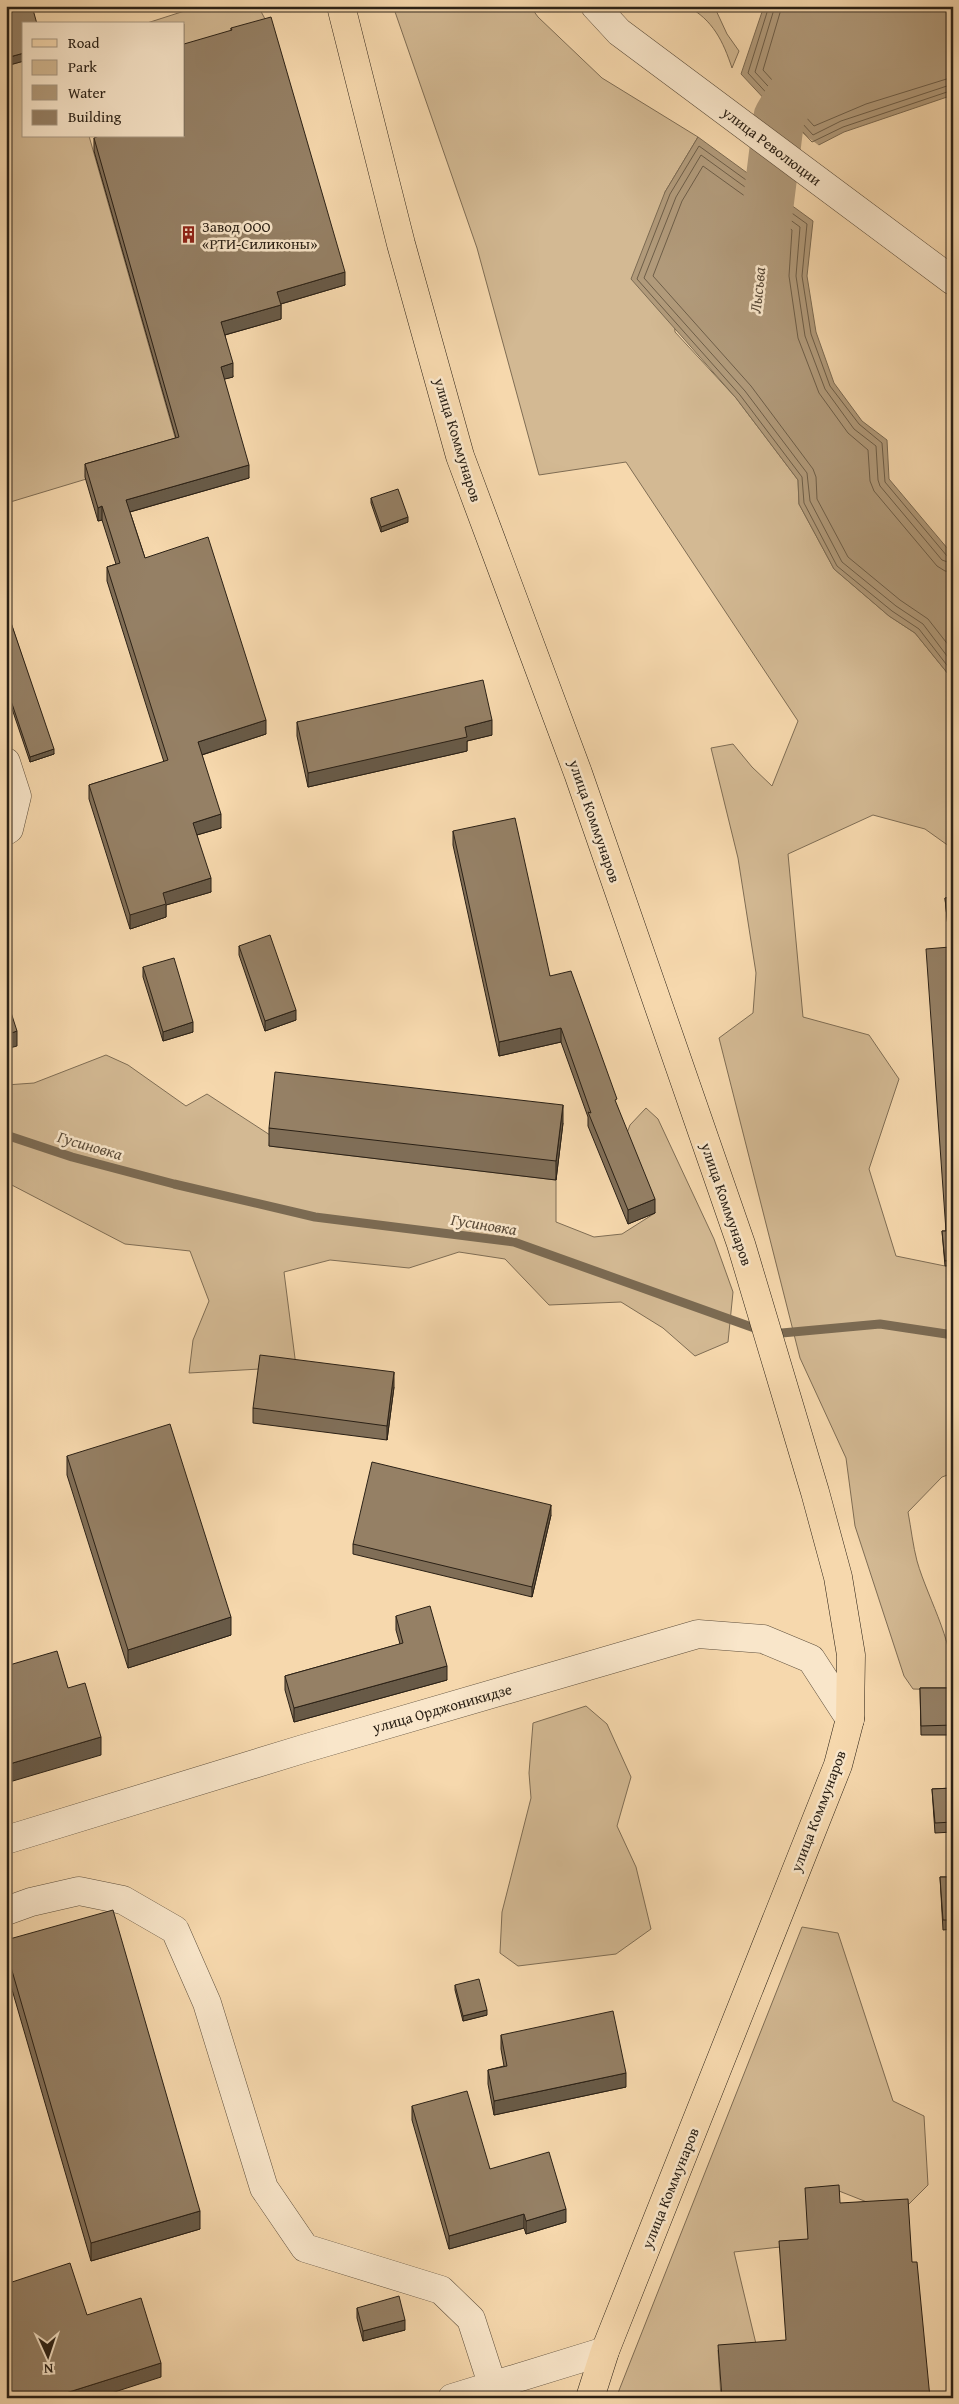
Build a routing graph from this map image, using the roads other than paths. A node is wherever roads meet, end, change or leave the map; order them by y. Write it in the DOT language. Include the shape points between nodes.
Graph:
graph roads {
  1 [pos="341,6"];
  2 [pos="596,6"];
  3 [pos="953,281"];
  4 [pos="6,762"];
  5 [pos="6,831"];
  6 [pos="850,1719"];
  7 [pos="6,1840"];
  8 [pos="6,1911"];
  9 [pos="605,2351"];
  10 [pos="492,2384"];
  11 [pos="452,2398"];
  12 [pos="590,2398"];
  1 -- 6 [label="main road, улица Коммунаров" via="401,244 460,456 578,773 741,1244 790,1407 838,1577 851,1655"];
  2 -- 3 [label="street, улица Революции" via="619,32"];
  4 -- 5 [label="street" via="17,796"];
  6 -- 7 [label="street, улица Орджоникидзе" via="811,1659 763,1639 698,1634 303,1748"];
  6 -- 9 [label="main road, улица Коммунаров" via="838,1765"];
  8 -- 10 [label="street" via="80,1891 123,1900 175,1930 207,2002 264,2188 305,2248 441,2290 471,2319"];
  9 -- 10 [label="street"];
  9 -- 12 [label="main road, улица Коммунаров"];
  10 -- 11 [label="street"];
}
